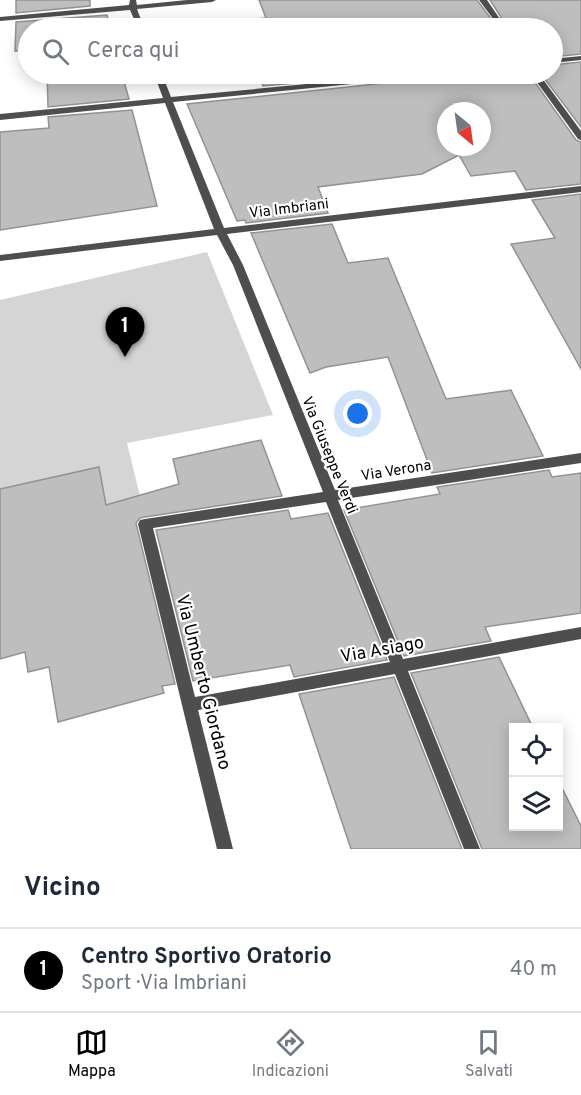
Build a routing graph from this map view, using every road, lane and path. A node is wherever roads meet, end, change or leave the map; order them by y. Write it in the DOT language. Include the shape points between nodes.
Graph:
graph roads {
  1 [pos="212,0"];
  2 [pos="483,0"];
  3 [pos="133,3"];
  4 [pos="138,18"];
  5 [pos="496,18"];
  6 [pos="0,19"];
  7 [pos="581,58"];
  8 [pos="563,60"];
  9 [pos="162,84"];
  10 [pos="334,84"];
  11 [pos="543,84"];
  12 [pos="168,101"];
  13 [pos="0,117"];
  14 [pos="581,137"];
  15 [pos="581,189"];
  16 [pos="220,231"];
  17 [pos="0,258"];
  18 [pos="581,458"];
  19 [pos="329,497"];
  20 [pos="145,524"];
  21 [pos="581,633"];
  22 [pos="397,666"];
  23 [pos="190,705"];
  24 [pos="225,849"];
  25 [pos="472,849"];
  1 -- 3 [label="street"];
  2 -- 5 [label="street"];
  3 -- 4 [label="street"];
  3 -- 6 [label="street"];
  7 -- 8 [label="street"];
  9 -- 12 [label="street, Via Giuseppe Verdi"];
  10 -- 12 [label="street"];
  11 -- 14 [label="street"];
  12 -- 13 [label="street"];
  12 -- 16 [label="street, Via Giuseppe Verdi"];
  15 -- 16 [label="street, Via Imbriani"];
  16 -- 17 [label="street, Via Imbriani"];
  16 -- 19 [label="street, Via Giuseppe Verdi" via="238,265"];
  18 -- 19 [label="street, Via Verona"];
  19 -- 20 [label="street, Via Verona"];
  19 -- 22 [label="street, Via Giuseppe Verdi"];
  20 -- 23 [label="street, Via Umberto Giordano"];
  21 -- 22 [label="street, Via Asiago"];
  22 -- 23 [label="street, Via Asiago"];
  22 -- 25 [label="street, Via Giuseppe Verdi"];
  23 -- 24 [label="street, Via Umberto Giordano"];
}
